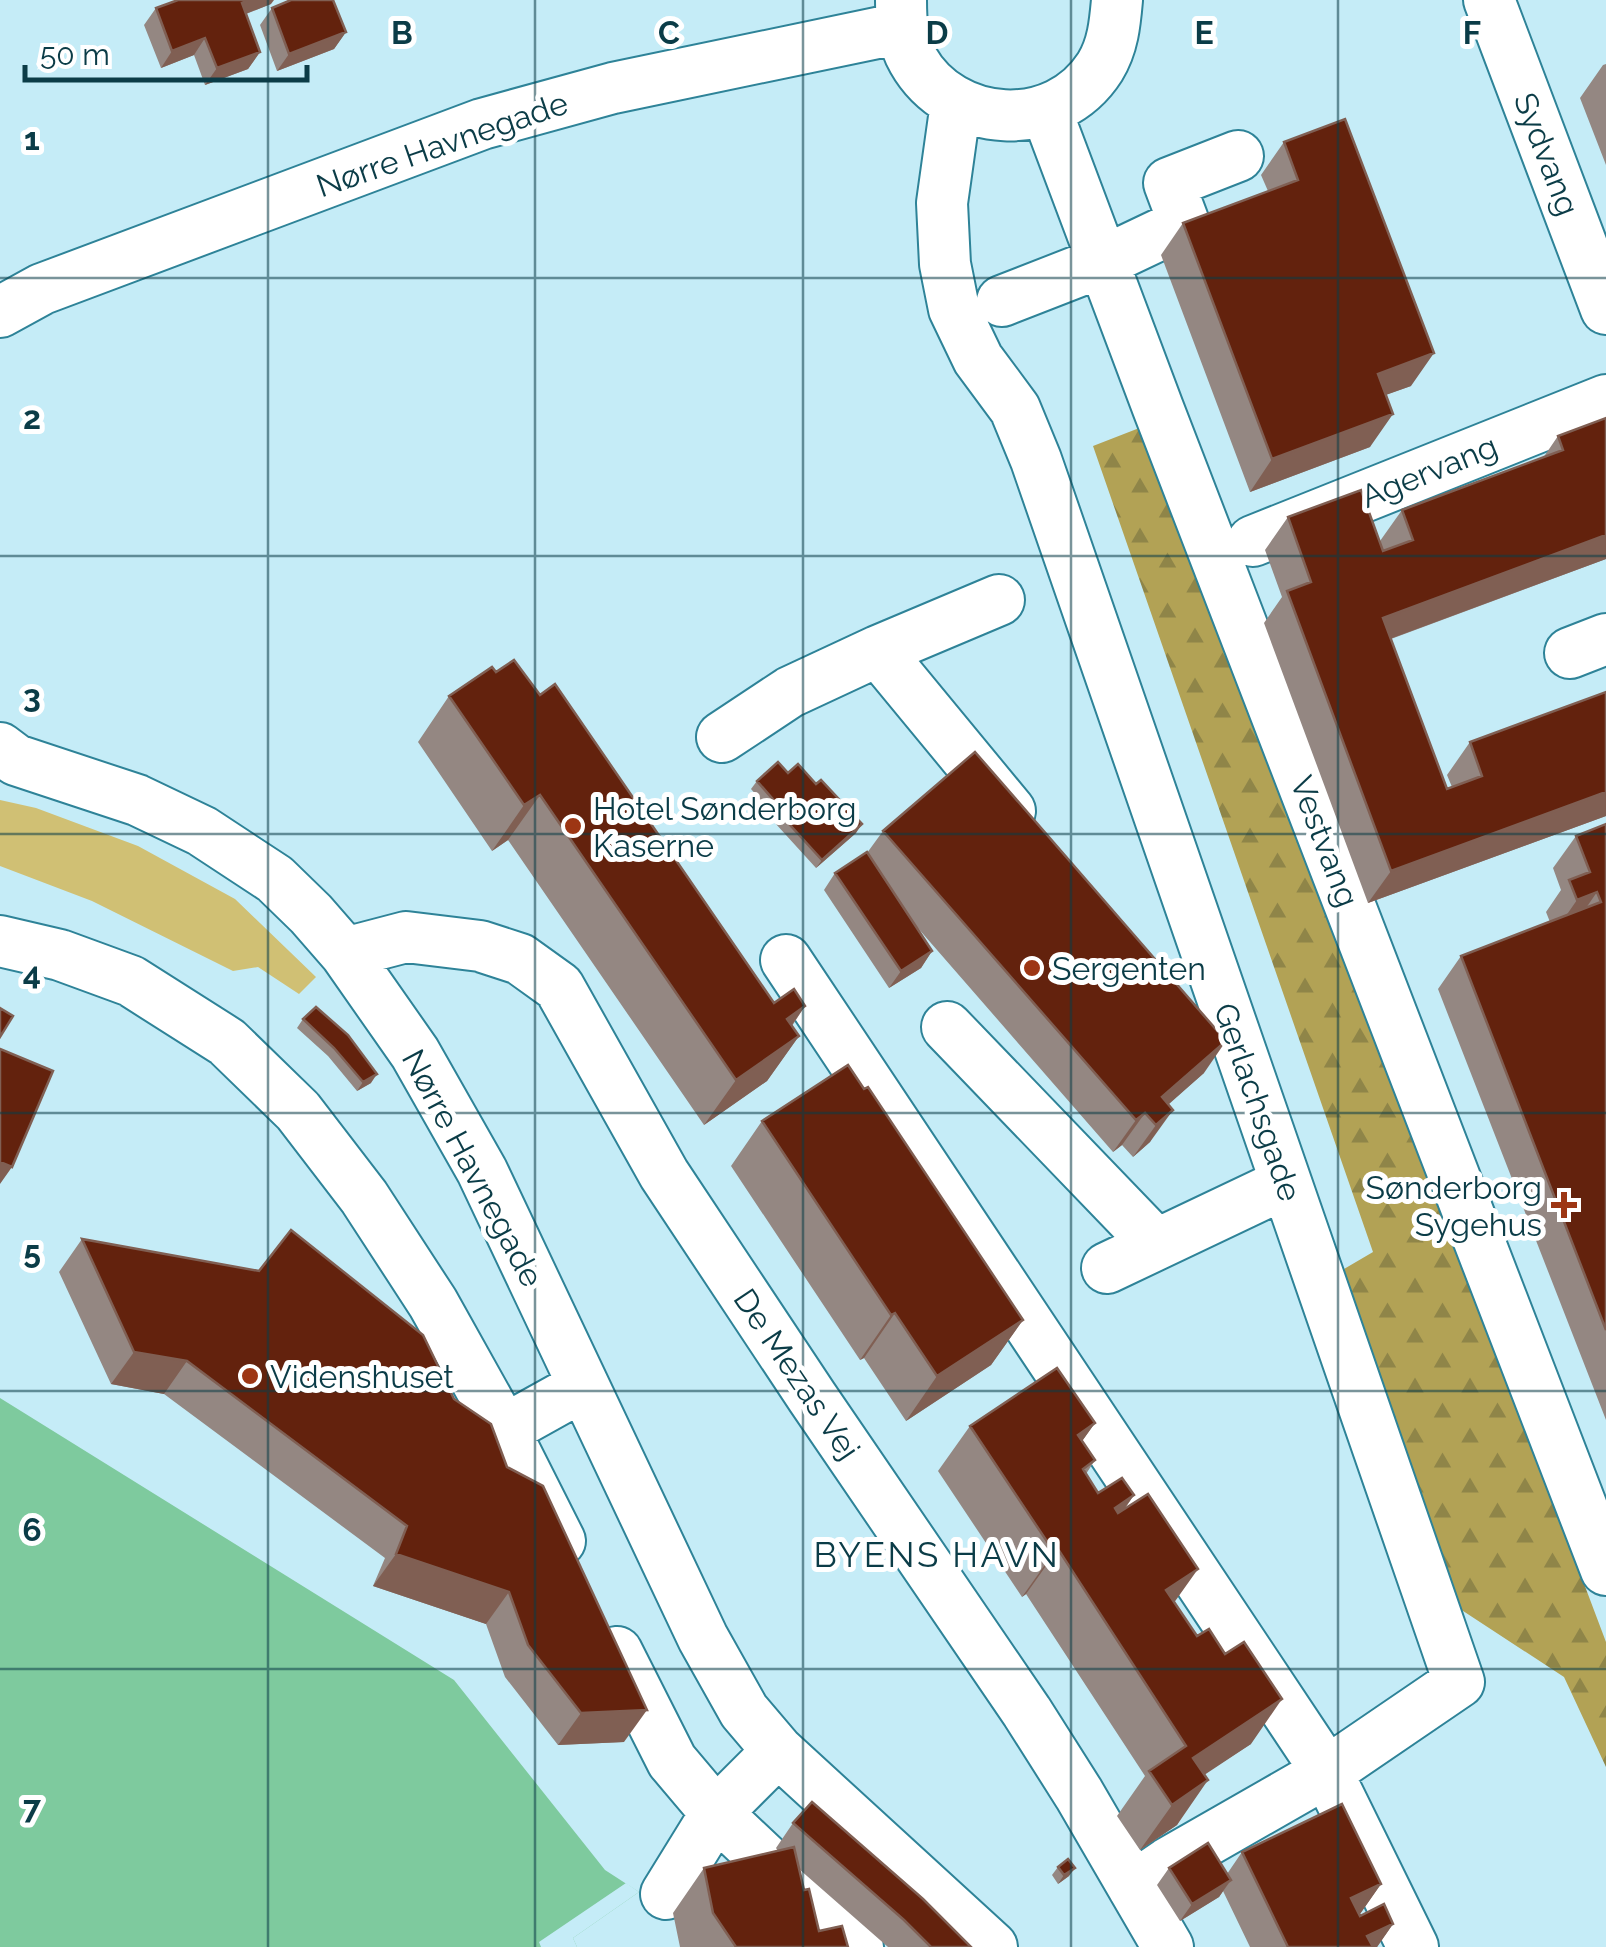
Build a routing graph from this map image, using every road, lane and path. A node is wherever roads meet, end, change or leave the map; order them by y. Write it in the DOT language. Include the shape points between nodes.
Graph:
graph roads {
  1 [pos="1117,0"];
  2 [pos="1488,0"];
  3 [pos="901,14"];
  4 [pos="956,103"];
  5 [pos="1046,110"];
  6 [pos="1238,156"];
  7 [pos="1102,262"];
  8 [pos="1002,300"];
  9 [pos="1606,309"];
  10 [pos="0,312"];
  11 [pos="1606,400"];
  12 [pos="1253,541"];
  13 [pos="999,600"];
  14 [pos="878,651"];
  15 [pos="722,737"];
  16 [pos="0,748"];
  17 [pos="1036,842"];
  18 [pos="0,940"];
  19 [pos="345,954"];
  20 [pos="781,974"];
  21 [pos="947,1027"];
  22 [pos="1286,1183"];
  23 [pos="1155,1243"];
  24 [pos="1107,1268"];
  25 [pos="583,1386"];
  26 [pos="504,1430"];
  27 [pos="1606,1570"];
  28 [pos="778,1751"];
  29 [pos="1327,1772"];
  30 [pos="716,1812"];
  31 [pos="1132,1887"];
  32 [pos="666,1894"];
  33 [pos="858,1947"];
  34 [pos="992,1947"];
  35 [pos="1168,1947"];
  36 [pos="1413,1947"];
  1 -- 5 [label="street" via="1114,34 1100,67 1077,93"];
  2 -- 9 [label="street, Sydvang"];
  3 -- 4 [label="street" via="912,58 930,84"];
  3 -- 10 [label="street, Nørre Havnegade" via="482,124 42,288"];
  4 -- 5 [label="street" via="1016,117"];
  4 -- 22 [label="street, Gerlachsgade" via="942,203 954,309 1033,452 1190,974"];
  5 -- 7 [label="street, Vestvang"];
  6 -- 7 [label="street" via="1169,183 1184,223"];
  7 -- 8 [label="street"];
  7 -- 27 [label="street, Vestvang"];
  11 -- 12 [label="street, Agervang"];
  13 -- 14 [label="street"];
  14 -- 15 [label="street" via="790,692"];
  14 -- 17 [label="street"];
  16 -- 19 [label="street, Nørre Havnegade" via="16,760 137,800 202,831 274,879"];
  18 -- 26 [label="street" via="130,981 227,1042 298,1111 364,1196"];
  19 -- 25 [label="street, Nørre Havnegade" via="415,1054 482,1171"];
  19 -- 31 [label="street, De Mezas Vej" via="406,937 480,946 520,959 559,987 664,1174 1027,1712"];
  20 -- 29 [label="street"];
  21 -- 23 [label="street"];
  22 -- 23 [label="street"];
  22 -- 29 [label="street, Gerlachsgade" via="1459,1682"];
  23 -- 24 [label="street"];
  25 -- 26 [label="street"];
  25 -- 28 [label="street, Nørre Havnegade" via="702,1638 744,1712"];
  26 -- 30 [label="street" via="672,1761"];
  28 -- 30 [label="street"];
  28 -- 34 [label="street, Nørre Havnegade"];
  29 -- 31 [label="street, Gerlachsgade"];
  29 -- 36 [label="street"];
  30 -- 32 [label="street"];
  30 -- 33 [label="street"];
  31 -- 35 [label="street, De Mezas Vej"];
}
